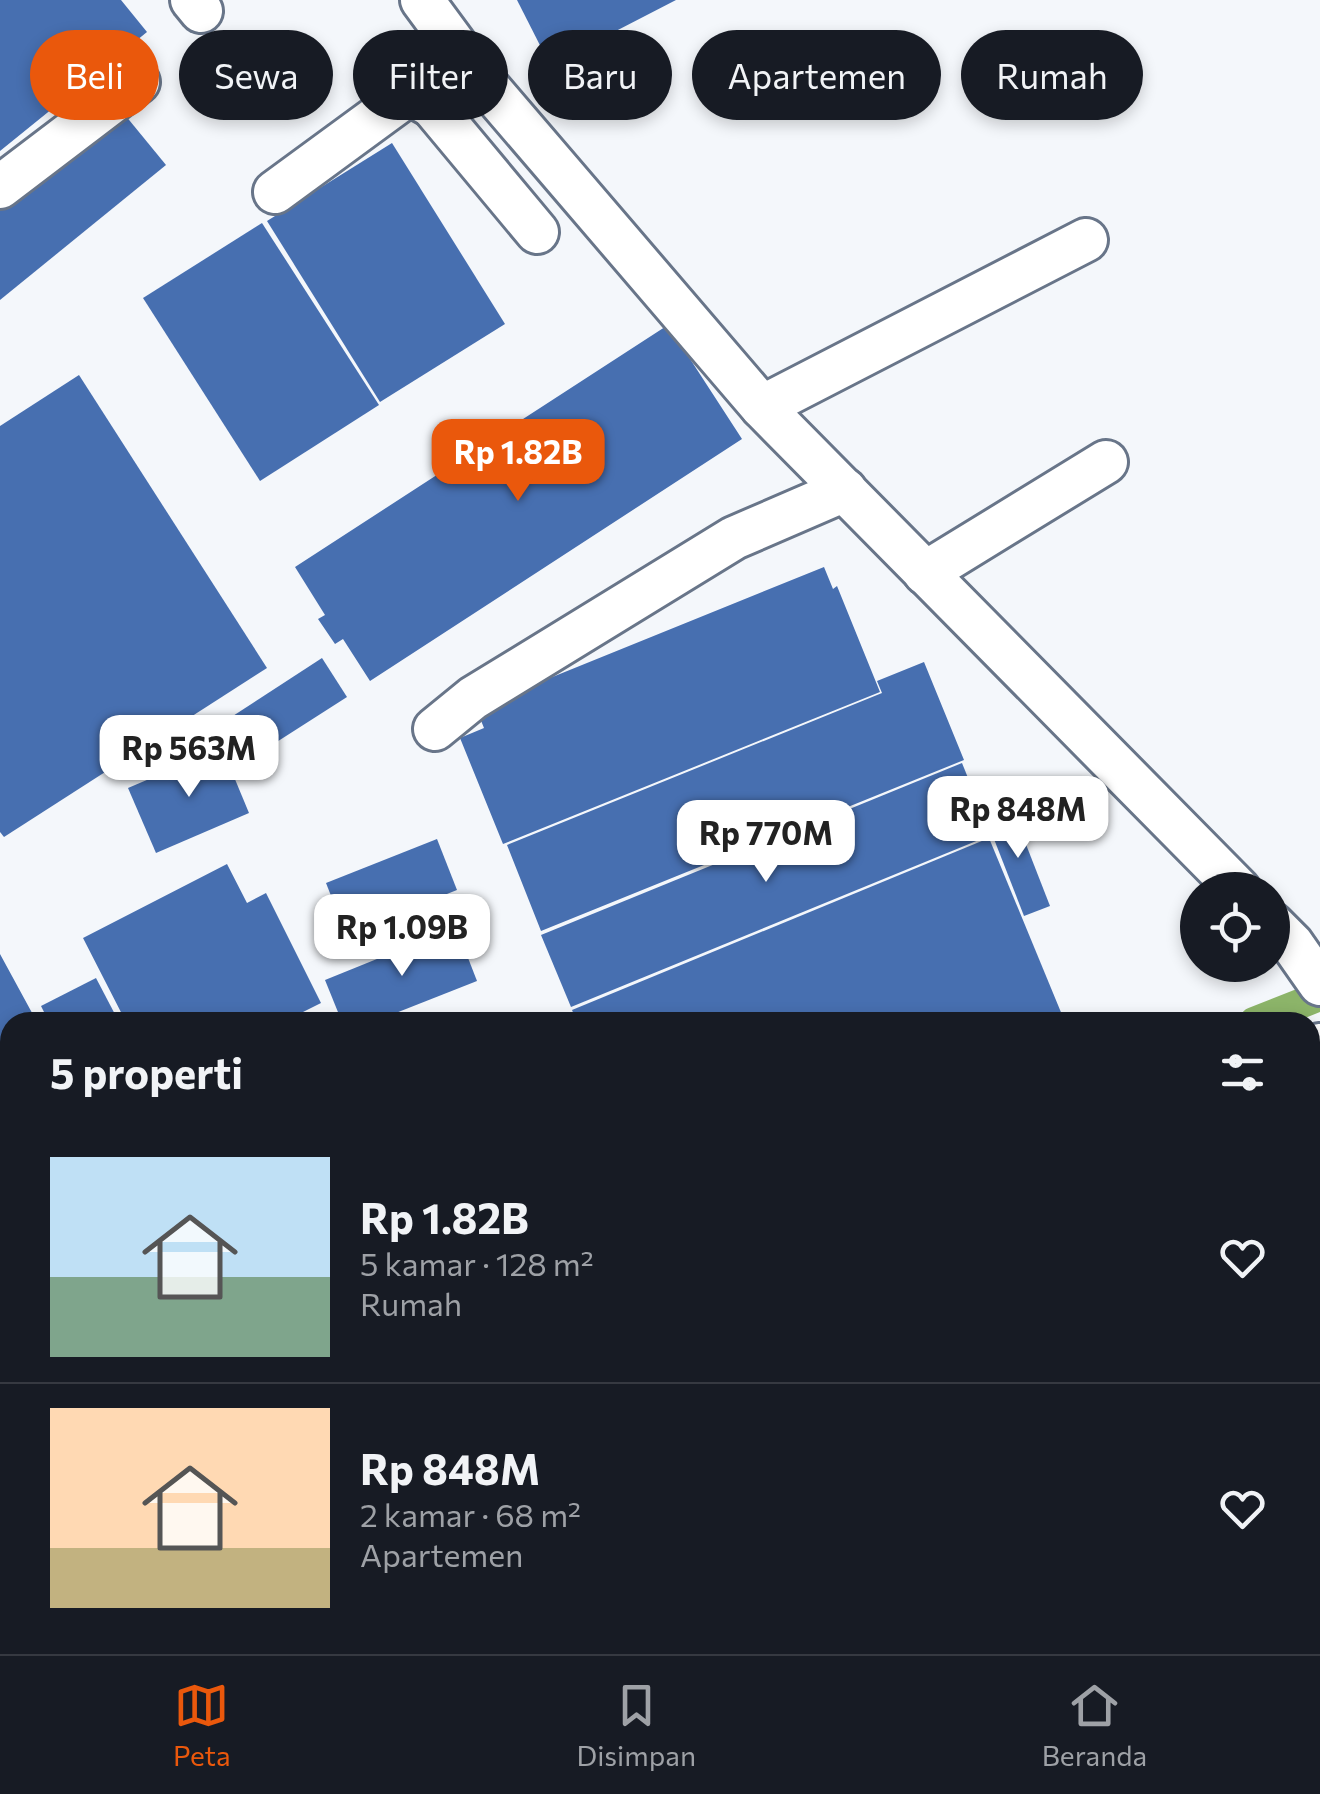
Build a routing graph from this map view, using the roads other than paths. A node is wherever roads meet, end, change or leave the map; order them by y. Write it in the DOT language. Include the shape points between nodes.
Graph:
graph roads {
  1 [pos="422,0"];
  2 [pos="444,30"];
  3 [pos="508,111"];
  4 [pos="88,120"];
  5 [pos="373,120"];
  6 [pos="444,120"];
  7 [pos="0,187"];
  8 [pos="275,192"];
  9 [pos="537,232"];
  10 [pos="1086,240"];
  11 [pos="762,407"];
  12 [pos="1106,462"];
  13 [pos="845,490"];
  14 [pos="924,574"];
  15 [pos="435,729"];
  16 [pos="1220,872"];
  1 -- 2 [label="street"];
  3 -- 11 [label="street"];
  4 -- 7 [label="street"];
  5 -- 8 [label="street"];
  6 -- 9 [label="street"];
  10 -- 11 [label="street"];
  11 -- 13 [label="street"];
  12 -- 14 [label="street"];
  13 -- 14 [label="street"];
  13 -- 15 [label="street" via="734,538 473,698"];
  14 -- 16 [label="street"];
}
